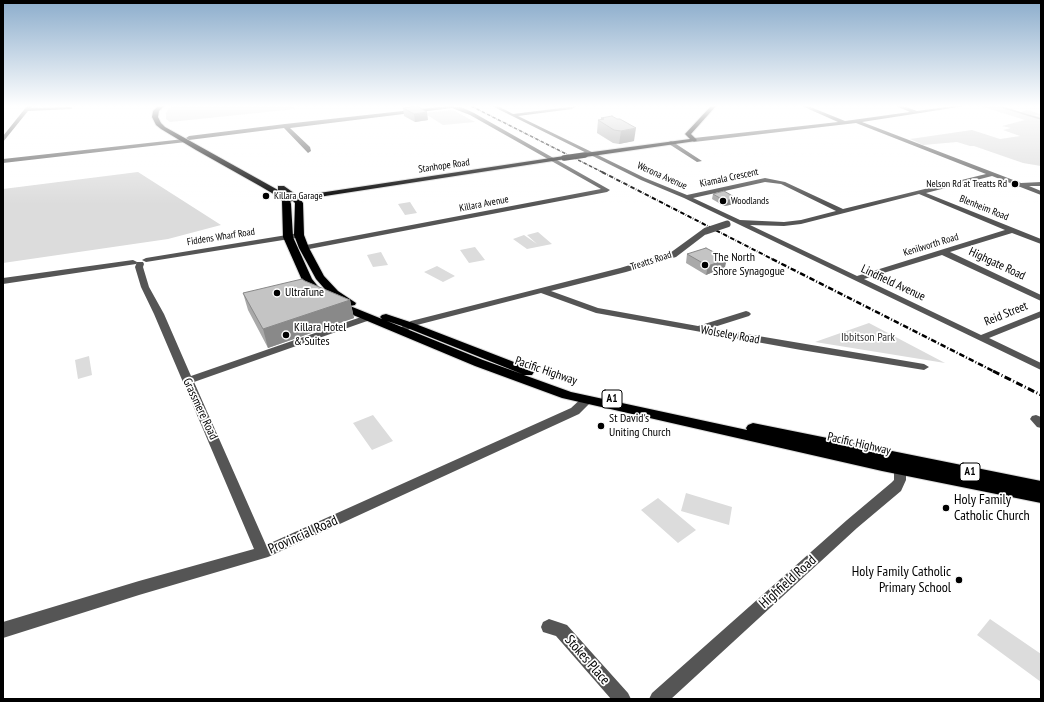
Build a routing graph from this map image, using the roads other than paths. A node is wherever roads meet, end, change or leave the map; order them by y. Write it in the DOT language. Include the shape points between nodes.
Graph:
graph roads {
  1 [pos="186,139"];
  2 [pos="298,139"];
  3 [pos="517,139"];
  4 [pos="562,139"];
  5 [pos="704,139"];
  6 [pos="902,139"];
  7 [pos="694,140"];
  8 [pos="671,143"];
  9 [pos="308,151"];
  10 [pos="592,154"];
  11 [pos="554,160"];
  12 [pos="3,161"];
  13 [pos="700,161"];
  14 [pos="992,174"];
  15 [pos="1019,184"];
  16 [pos="1041,184"];
  17 [pos="919,192"];
  18 [pos="1041,193"];
  19 [pos="686,197"];
  20 [pos="296,198"];
  21 [pos="286,200"];
  22 [pos="843,212"];
  23 [pos="730,223"];
  24 [pos="1013,230"];
  25 [pos="299,235"];
  26 [pos="288,237"];
  27 [pos="1041,242"];
  28 [pos="304,248"];
  29 [pos="943,252"];
  30 [pos="140,262"];
  31 [pos="856,279"];
  32 [pos="3,281"];
  33 [pos="540,290"];
  34 [pos="1041,298"];
  35 [pos="746,314"];
  36 [pos="1041,314"];
  37 [pos="367,318"];
  38 [pos="405,328"];
  39 [pos="698,329"];
  40 [pos="981,338"];
  41 [pos="1041,366"];
  42 [pos="924,367"];
  43 [pos="187,381"];
  44 [pos="587,400"];
  45 [pos="900,463"];
  46 [pos="1041,487"];
  47 [pos="1041,497"];
  48 [pos="263,553"];
  49 [pos="548,627"];
  50 [pos="3,630"];
  51 [pos="622,699"];
  52 [pos="658,699"];
  1 -- 12 [label="street"];
  1 -- 20 [label="highway"];
  1 -- 21 [label="highway"];
  2 -- 9 [label="street"];
  3 -- 11 [label="street"];
  4 -- 10 [label="street, Werona Avenue"];
  5 -- 7 [label="street, Stanhope Road"];
  6 -- 14 [label="street"];
  7 -- 8 [label="main road, Stanhope Road"];
  8 -- 10 [label="main road, Stanhope Road"];
  8 -- 13 [label="street"];
  10 -- 11 [label="main road, Stanhope Road, bridge"];
  10 -- 19 [label="street, Werona Avenue"];
  11 -- 20 [label="main road, Stanhope Road"];
  11 -- 28 [label="street, Killara Avenue" via="607,190"];
  14 -- 15 [label="street"];
  14 -- 17 [label="street, Treatts Road"];
  15 -- 16 [label="street"];
  15 -- 18 [label="street"];
  17 -- 22 [label="street, Treatts Road"];
  17 -- 24 [label="street, Blenheim Road"];
  19 -- 22 [label="street, Kiamala Crescent" via="765,180 783,183"];
  19 -- 23 [label="street, Werona Avenue"];
  20 -- 21 [label="main road, Stanhope Road"];
  20 -- 25 [label="highway, Pacific Highway / A1" via="299,203"];
  21 -- 26 [label="highway, Pacific Highway / A1"];
  22 -- 23 [label="street, Treatts Road" via="784,224"];
  23 -- 31 [label="street, Lindfield Avenue"];
  23 -- 33 [label="street, Treatts Road, bridge" via="706,231 674,255"];
  24 -- 27 [label="street, Blenheim Road"];
  24 -- 29 [label="street, Kenilworth Road"];
  25 -- 26 [label="street, Fiddens Wharf Road"];
  25 -- 28 [label="highway, Pacific Highway / A1"];
  26 -- 30 [label="street, Fiddens Wharf Road"];
  26 -- 37 [label="highway, Pacific Highway / A1" via="307,280 314,289 323,298"];
  28 -- 38 [label="highway, Pacific Highway / A1" via="320,277 334,293"];
  29 -- 31 [label="street, Kenilworth Road"];
  29 -- 34 [label="street, Highgate Road"];
  30 -- 32 [label="street, Fiddens Wharf Road"];
  30 -- 43 [label="street, Grassmere Road" via="145,287"];
  31 -- 40 [label="street, Lindfield Avenue"];
  33 -- 38 [label="street, Treatts Road"];
  33 -- 39 [label="street, Wolseley Road" via="596,310"];
  35 -- 39 [label="street"];
  36 -- 40 [label="street, Reid Street"];
  37 -- 38 [label="highway, Pacific Highway / A1"];
  37 -- 43 [label="street"];
  38 -- 44 [label="highway, Pacific Highway / A1" via="486,366"];
  38 -- 45 [label="highway, Pacific Highway / A1" via="579,390"];
  39 -- 42 [label="street, Wolseley Road"];
  40 -- 41 [label="street, Lindfield Avenue"];
  43 -- 48 [label="street, Grassmere Road"];
  44 -- 45 [label="highway, Pacific Highway / A1"];
  44 -- 48 [label="street, Provincial Road" via="575,411"];
  45 -- 46 [label="highway, Pacific Highway / A1"];
  45 -- 47 [label="highway, Pacific Highway / A1"];
  45 -- 52 [label="street, Highfield Road" via="900,480 896,487"];
  48 -- 50 [label="street, Provincial Road"];
  49 -- 51 [label="street, Stokes Place" via="561,630"];
}
